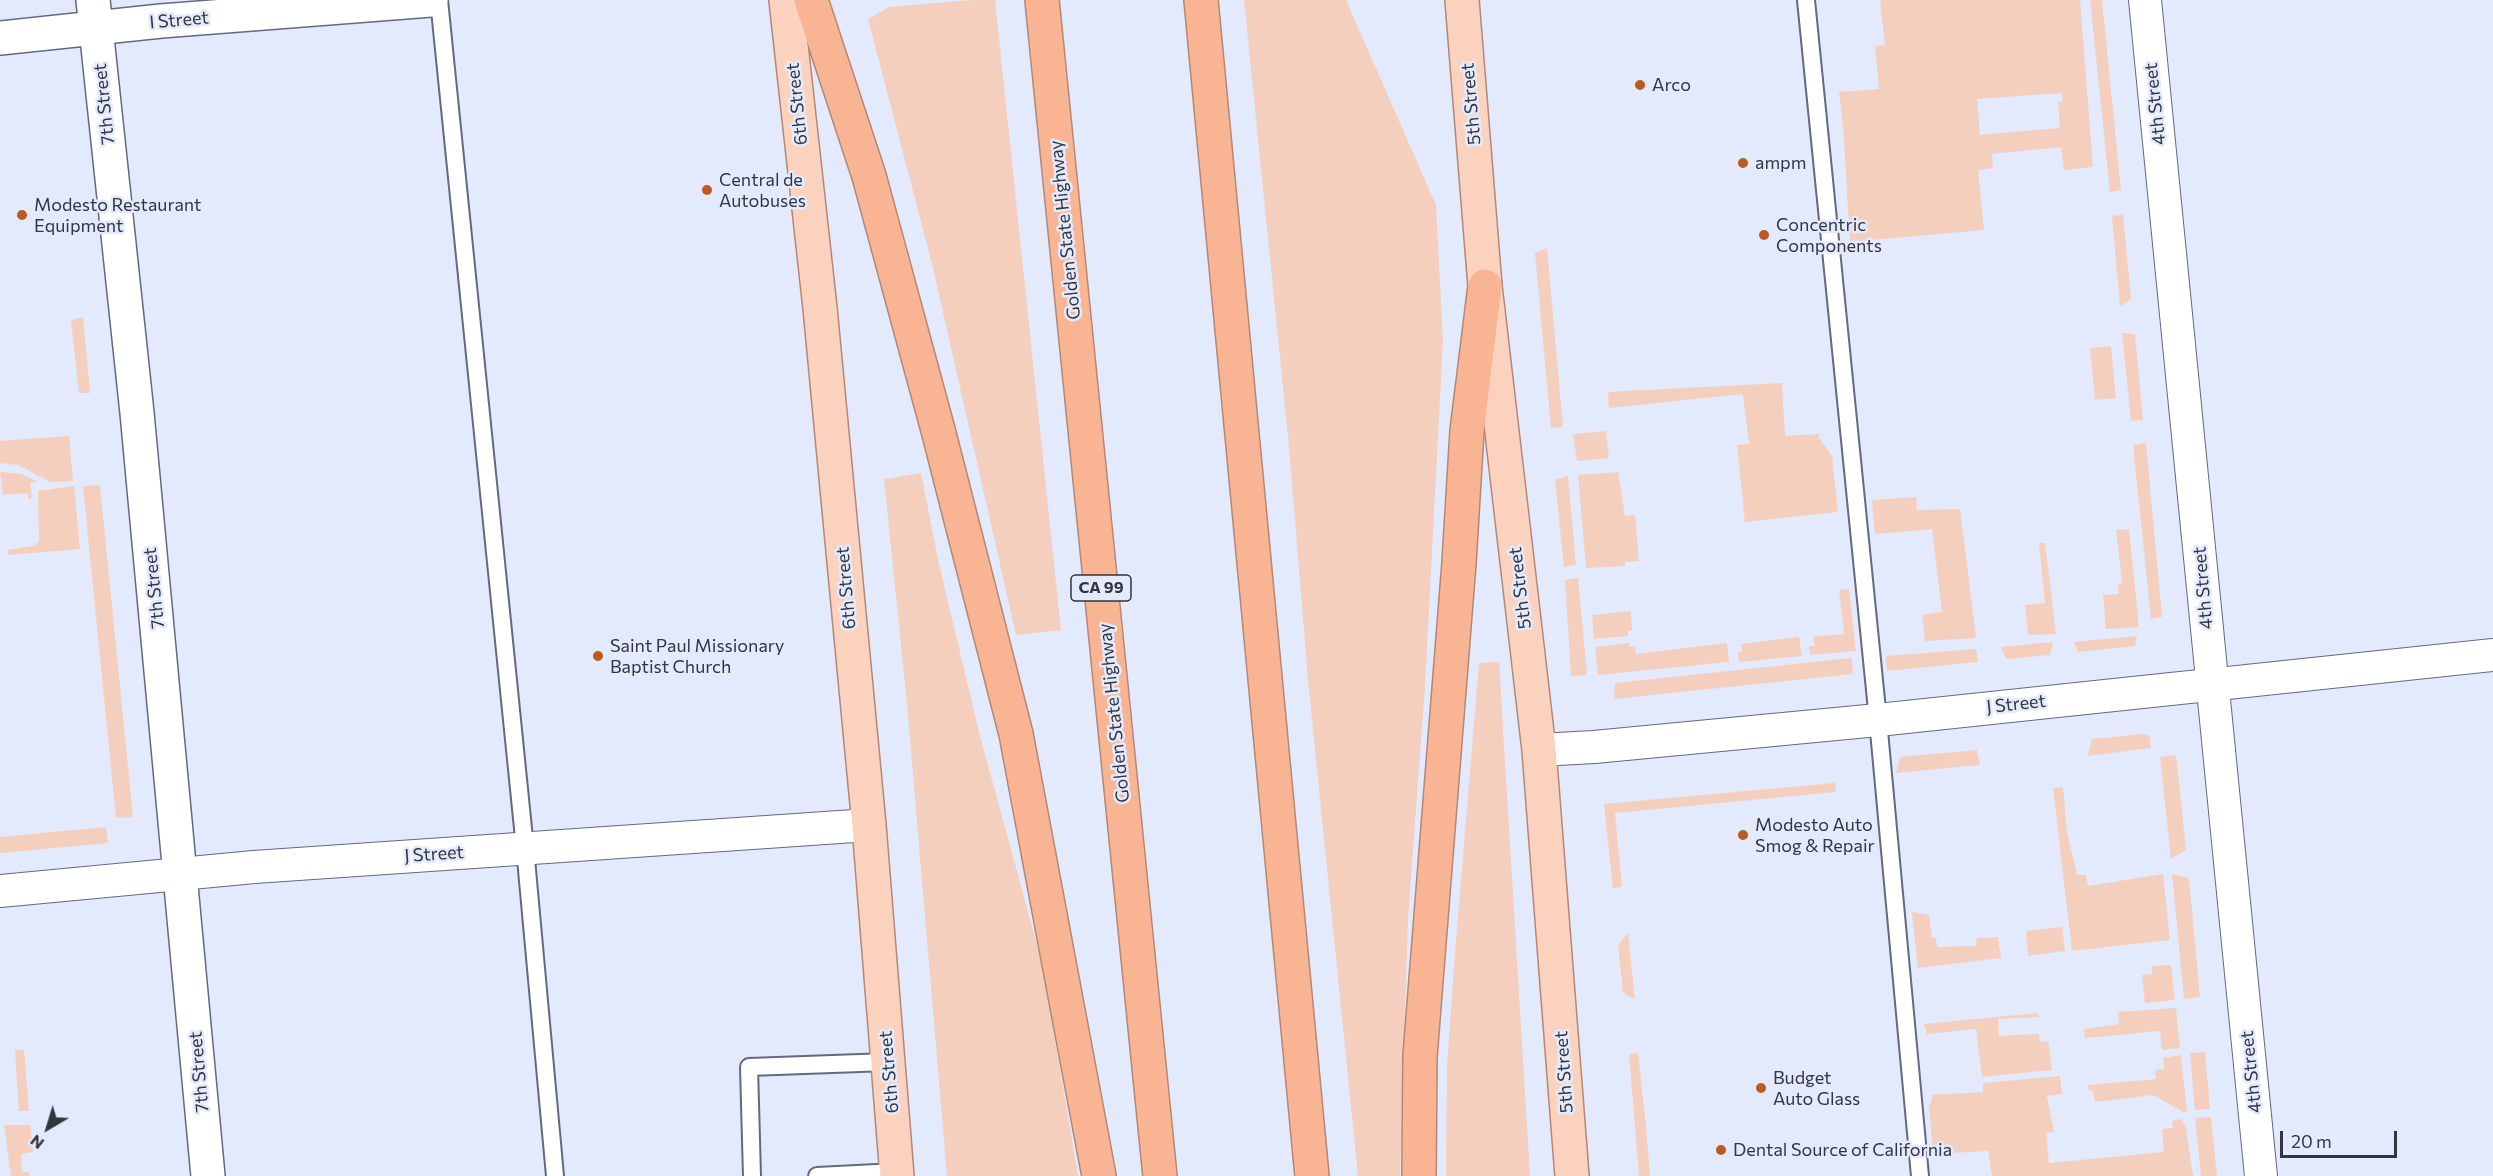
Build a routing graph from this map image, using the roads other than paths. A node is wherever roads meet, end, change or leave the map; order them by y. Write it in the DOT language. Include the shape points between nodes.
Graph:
graph roads {
  1 [pos="431,0"];
  2 [pos="439,0"];
  3 [pos="786,0"];
  4 [pos="811,0"];
  5 [pos="1042,0"];
  6 [pos="1201,0"];
  7 [pos="1462,0"];
  8 [pos="1806,0"];
  9 [pos="2145,0"];
  10 [pos="95,15"];
  11 [pos="0,38"];
  12 [pos="1485,286"];
  13 [pos="2493,655"];
  14 [pos="2212,684"];
  15 [pos="1878,720"];
  16 [pos="1539,750"];
  17 [pos="869,825"];
  18 [pos="525,848"];
  19 [pos="181,875"];
  20 [pos="0,891"];
  21 [pos="888,1062"];
  22 [pos="897,1174"];
  23 [pos="208,1176"];
  24 [pos="555,1176"];
  25 [pos="752,1176"];
  26 [pos="817,1176"];
  27 [pos="1099,1176"];
  28 [pos="1160,1176"];
  29 [pos="1312,1176"];
  30 [pos="1419,1176"];
  31 [pos="1572,1176"];
  32 [pos="1920,1176"];
  33 [pos="2261,1176"];
  1 -- 10 [label="street, I Street" via="160,21"];
  2 -- 18 [label="lane"];
  3 -- 17 [label="main road, 6th Street"];
  4 -- 27 [label="highway" via="869,176 1016,734"];
  5 -- 28 [label="highway, Golden State Highway / CA 99"];
  6 -- 29 [label="highway"];
  7 -- 12 [label="main road, 5th Street"];
  8 -- 15 [label="lane"];
  9 -- 14 [label="street, 4th Street"];
  10 -- 11 [label="street, I Street"];
  10 -- 19 [label="street, 7th Street"];
  12 -- 16 [label="main road, 5th Street"];
  12 -- 30 [label="highway" via="1467,431 1420,1056"];
  13 -- 14 [label="street, J Street"];
  14 -- 15 [label="street, J Street"];
  14 -- 33 [label="street, 4th Street"];
  15 -- 16 [label="street, J Street"];
  15 -- 32 [label="lane"];
  16 -- 31 [label="main road, 5th Street"];
  17 -- 18 [label="street, J Street"];
  17 -- 21 [label="main road, 6th Street"];
  18 -- 19 [label="street, J Street"];
  18 -- 24 [label="lane"];
  19 -- 20 [label="street, J Street"];
  19 -- 23 [label="street, 7th Street"];
  21 -- 22 [label="main road, 6th Street"];
  21 -- 25 [label="lane" via="749,1067"];
  22 -- 26 [label="lane"];
}
